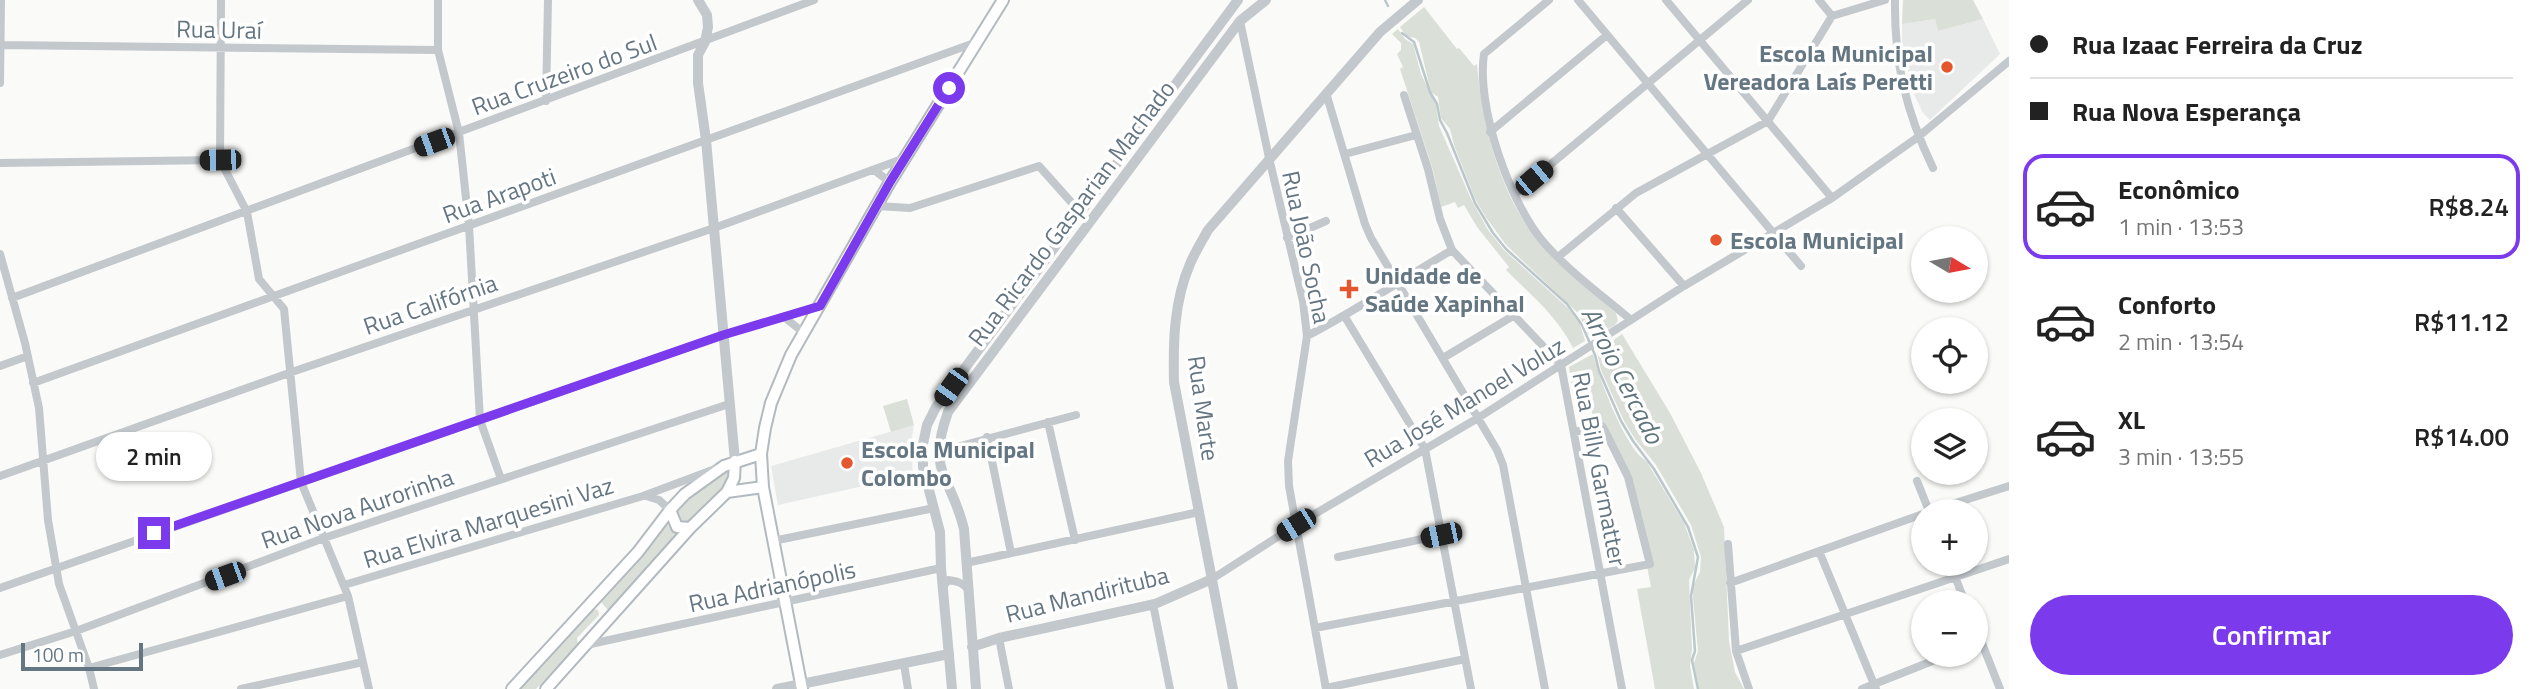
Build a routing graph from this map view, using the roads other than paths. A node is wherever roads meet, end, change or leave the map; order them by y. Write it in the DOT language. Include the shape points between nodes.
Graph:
graph roads {
  1 [pos="1,0"];
  2 [pos="221,0"];
  3 [pos="438,0"];
  4 [pos="548,0"];
  5 [pos="698,0"];
  6 [pos="814,0"];
  7 [pos="1003,0"];
  8 [pos="1238,0"];
  9 [pos="1266,0"];
  10 [pos="1418,0"];
  11 [pos="1549,0"];
  12 [pos="1578,0"];
  13 [pos="1666,0"];
  14 [pos="1748,0"];
  15 [pos="1819,0"];
  16 [pos="1885,0"];
  17 [pos="1895,0"];
  18 [pos="1832,16"];
  19 [pos="1240,21"];
  20 [pos="1607,35"];
  21 [pos="1699,41"];
  22 [pos="705,42"];
  23 [pos="977,42"];
  24 [pos="1,45"];
  25 [pos="220,49"];
  26 [pos="438,50"];
  27 [pos="2009,61"];
  28 [pos="0,83"];
  29 [pos="1647,83"];
  30 [pos="1326,93"];
  31 [pos="1404,95"];
  32 [pos="547,101"];
  33 [pos="1768,121"];
  34 [pos="1490,132"];
  35 [pos="459,133"];
  36 [pos="1416,135"];
  37 [pos="1918,137"];
  38 [pos="705,140"];
  39 [pos="1706,153"];
  40 [pos="1345,154"];
  41 [pos="907,157"];
  42 [pos="1269,158"];
  43 [pos="220,160"];
  44 [pos="0,163"];
  45 [pos="1933,168"];
  46 [pos="874,170"];
  47 [pos="890,182"];
  48 [pos="1515,194"];
  49 [pos="1832,198"];
  50 [pos="877,206"];
  51 [pos="1616,208"];
  52 [pos="247,212"];
  53 [pos="1080,212"];
  54 [pos="1326,221"];
  55 [pos="469,226"];
  56 [pos="714,228"];
  57 [pos="1774,232"];
  58 [pos="1287,237"];
  59 [pos="1452,250"];
  60 [pos="0,254"];
  61 [pos="1558,257"];
  62 [pos="1801,266"];
  63 [pos="1397,282"];
  64 [pos="1684,286"];
  65 [pos="275,296"];
  66 [pos="12,298"];
  67 [pos="820,306"];
  68 [pos="473,310"];
  69 [pos="1513,316"];
  70 [pos="784,317"];
  71 [pos="1345,317"];
  72 [pos="1631,320"];
  73 [pos="804,333"];
  74 [pos="723,335"];
  75 [pos="1307,336"];
  76 [pos="28,356"];
  77 [pos="1443,358"];
  78 [pos="1560,365"];
  79 [pos="0,366"];
  80 [pos="289,373"];
  81 [pos="33,383"];
  82 [pos="729,404"];
  83 [pos="1076,415"];
  84 [pos="1478,418"];
  85 [pos="480,420"];
  86 [pos="1048,422"];
  87 [pos="1574,432"];
  88 [pos="987,437"];
  89 [pos="1425,449"];
  90 [pos="938,452"];
  91 [pos="761,454"];
  92 [pos="43,461"];
  93 [pos="729,464"];
  94 [pos="0,476"];
  95 [pos="501,480"];
  96 [pos="301,482"];
  97 [pos="2009,485"];
  98 [pos="763,487"];
  99 [pos="727,492"];
  100 [pos="643,496"];
  101 [pos="1966,499"];
  102 [pos="934,508"];
  103 [pos="670,510"];
  104 [pos="1199,512"];
  105 [pos="1911,517"];
  106 [pos="1296,525"];
  107 [pos="690,528"];
  108 [pos="1441,535"];
  109 [pos="324,538"];
  110 [pos="1075,540"];
  111 [pos="773,541"];
  112 [pos="1728,544"];
  113 [pos="1819,551"];
  114 [pos="1011,553"];
  115 [pos="1338,556"];
  116 [pos="2009,558"];
  117 [pos="966,563"];
  118 [pos="56,567"];
  119 [pos="941,568"];
  120 [pos="1601,574"];
  121 [pos="1955,577"];
  122 [pos="1212,579"];
  123 [pos="1730,583"];
  124 [pos="344,585"];
  125 [pos="943,587"];
  126 [pos="1526,587"];
  127 [pos="0,588"];
  128 [pos="969,590"];
  129 [pos="1960,590"];
  130 [pos="348,596"];
  131 [pos="1454,601"];
  132 [pos="786,603"];
  133 [pos="1153,604"];
  134 [pos="588,607"];
  135 [pos="1846,612"];
  136 [pos="604,624"];
  137 [pos="1315,628"];
  138 [pos="76,632"];
  139 [pos="999,638"];
  140 [pos="610,640"];
  141 [pos="586,645"];
  142 [pos="972,647"];
  143 [pos="1736,651"];
  144 [pos="949,653"];
  145 [pos="0,655"];
  146 [pos="1465,659"];
  147 [pos="363,662"];
  148 [pos="1988,663"];
  149 [pos="904,664"];
  150 [pos="1920,667"];
  151 [pos="89,668"];
  152 [pos="801,686"];
  153 [pos="1875,687"];
  154 [pos="1326,688"];
  155 [pos="94,689"];
  156 [pos="241,689"];
  157 [pos="369,689"];
  158 [pos="512,689"];
  159 [pos="546,689"];
  160 [pos="777,689"];
  161 [pos="908,689"];
  162 [pos="952,689"];
  163 [pos="976,689"];
  164 [pos="1009,689"];
  165 [pos="1170,689"];
  166 [pos="1233,689"];
  167 [pos="1471,689"];
  168 [pos="1545,689"];
  169 [pos="1622,689"];
  170 [pos="1749,689"];
  171 [pos="1862,689"];
  172 [pos="2000,689"];
  1 -- 24 [label="street"];
  2 -- 25 [label="street"];
  3 -- 26 [label="street"];
  4 -- 32 [label="street"];
  5 -- 22 [label="street" via="707,15"];
  6 -- 22 [label="street, Rua Cruzeiro do Sul"];
  7 -- 23 [label="main road"];
  8 -- 53 [label="street, Rua Ricardo Gasparian Machado"];
  9 -- 19 [label="street, Rua Ricardo Gasparian Machado"];
  10 -- 30 [label="street, Rua Marte" via="1380,32"];
  11 -- 34 [label="street" via="1484,54"];
  12 -- 20 [label="street"];
  13 -- 21 [label="street"];
  14 -- 21 [label="street"];
  15 -- 18 [label="street"];
  16 -- 18 [label="street"];
  17 -- 37 [label="street" via="1901,82"];
  18 -- 33 [label="street"];
  19 -- 42 [label="street, Rua João Socha"];
  19 -- 90 [label="street, Rua Ricardo Gasparian Machado" via="948,412"];
  20 -- 29 [label="street"];
  20 -- 34 [label="street"];
  21 -- 29 [label="street"];
  21 -- 33 [label="street"];
  22 -- 32 [label="street, Rua Cruzeiro do Sul"];
  22 -- 38 [label="street" via="698,55"];
  23 -- 38 [label="street, Rua Arapoti"];
  23 -- 41 [label="main road"];
  24 -- 25 [label="street, Rua Uraí"];
  24 -- 28 [label="street"];
  25 -- 26 [label="street, Rua Uraí"];
  25 -- 43 [label="street"];
  26 -- 35 [label="street"];
  27 -- 37 [label="street, Rua José Manoel Voluz"];
  29 -- 39 [label="street"];
  29 -- 48 [label="street"];
  30 -- 40 [label="street"];
  30 -- 42 [label="street, Rua Marte"];
  31 -- 36 [label="street, Rua Billy Garmatter"];
  32 -- 35 [label="street, Rua Cruzeiro do Sul"];
  33 -- 39 [label="street"];
  33 -- 49 [label="street"];
  34 -- 48 [label="street"];
  35 -- 52 [label="street, Rua Cruzeiro do Sul"];
  35 -- 55 [label="street"];
  36 -- 40 [label="street"];
  36 -- 59 [label="street, Rua Billy Garmatter"];
  37 -- 45 [label="street"];
  37 -- 49 [label="street, Rua José Manoel Voluz"];
  38 -- 55 [label="street, Rua Arapoti"];
  38 -- 56 [label="street"];
  39 -- 51 [label="street"];
  39 -- 57 [label="street"];
  40 -- 63 [label="street" via="1365,224"];
  41 -- 46 [label="street, Rua Califórnia"];
  41 -- 47 [label="main road"];
  42 -- 58 [label="street, Rua João Socha"];
  42 -- 104 [label="street, Rua Marte" via="1208,230 1181,288 1173,334 1174,382"];
  43 -- 44 [label="street"];
  43 -- 52 [label="street"];
  46 -- 47 [label="street"];
  46 -- 56 [label="street, Rua Califórnia"];
  47 -- 50 [label="main road"];
  48 -- 61 [label="street" via="1545,245"];
  49 -- 57 [label="street, Rua José Manoel Voluz"];
  50 -- 53 [label="street" via="910,208 1039,166"];
  50 -- 67 [label="main road"];
  51 -- 61 [label="street"];
  51 -- 64 [label="street"];
  52 -- 65 [label="street" via="259,279"];
  52 -- 66 [label="street, Rua Cruzeiro do Sul"];
  53 -- 102 [label="street, Rua Ricardo Gasparian Machado" via="927,425 923,467"];
  54 -- 58 [label="street"];
  55 -- 65 [label="street, Rua Arapoti"];
  55 -- 68 [label="street"];
  56 -- 68 [label="street, Rua Califórnia"];
  56 -- 74 [label="street"];
  57 -- 62 [label="street"];
  57 -- 64 [label="street, Rua José Manoel Voluz"];
  58 -- 75 [label="street, Rua João Socha"];
  59 -- 63 [label="street"];
  59 -- 69 [label="street, Rua Billy Garmatter"];
  60 -- 66 [label="street"];
  61 -- 72 [label="street"];
  63 -- 71 [label="street"];
  63 -- 77 [label="street"];
  64 -- 72 [label="street, Rua José Manoel Voluz"];
  65 -- 80 [label="street" via="286,318"];
  65 -- 81 [label="street, Rua Arapoti"];
  66 -- 76 [label="street"];
  67 -- 70 [label="street"];
  67 -- 73 [label="main road"];
  68 -- 80 [label="street, Rua Califórnia"];
  68 -- 85 [label="street"];
  69 -- 77 [label="street"];
  69 -- 78 [label="street, Rua Billy Garmatter"];
  70 -- 73 [label="street"];
  70 -- 74 [label="street"];
  71 -- 75 [label="street"];
  71 -- 89 [label="street"];
  72 -- 78 [label="street, Rua José Manoel Voluz"];
  73 -- 91 [label="main road" via="771,403"];
  74 -- 82 [label="street"];
  74 -- 85 [label="street"];
  75 -- 106 [label="street, Rua João Socha" via="1288,461"];
  76 -- 79 [label="street"];
  76 -- 81 [label="street"];
  77 -- 84 [label="street"];
  78 -- 84 [label="street, Rua José Manoel Voluz"];
  78 -- 87 [label="street, Rua Billy Garmatter"];
  80 -- 92 [label="street, Rua Califórnia"];
  80 -- 96 [label="street"];
  81 -- 92 [label="street"];
  82 -- 93 [label="street"];
  82 -- 95 [label="street, Rua Nova Aurorinha"];
  83 -- 86 [label="street"];
  84 -- 89 [label="street, Rua José Manoel Voluz"];
  84 -- 126 [label="street" via="1503,465"];
  85 -- 95 [label="street"];
  85 -- 96 [label="street"];
  86 -- 88 [label="street"];
  86 -- 110 [label="street"];
  87 -- 120 [label="street, Rua Billy Garmatter"];
  87 -- 120 [label="street" via="1602,426 1605,431 1628,477 1650,564"];
  88 -- 90 [label="street"];
  88 -- 114 [label="street"];
  89 -- 106 [label="street, Rua José Manoel Voluz"];
  89 -- 108 [label="street"];
  90 -- 117 [label="street, Rua Ricardo Gasparian Machado" via="939,466 964,529"];
  91 -- 93 [label="main road"];
  91 -- 98 [label="main road"];
  92 -- 94 [label="street, Rua Califórnia"];
  92 -- 118 [label="street"];
  93 -- 99 [label="main road" via="734,478"];
  93 -- 100 [label="street, Rua Elvira Marquesini Vaz"];
  93 -- 103 [label="main road" via="697,484"];
  95 -- 109 [label="street, Rua Nova Aurorinha"];
  96 -- 109 [label="street"];
  96 -- 118 [label="street"];
  97 -- 101 [label="street"];
  98 -- 99 [label="main road"];
  98 -- 111 [label="main road"];
  99 -- 107 [label="main road"];
  100 -- 103 [label="street, Rua Elvira Marquesini Vaz" via="653,497"];
  100 -- 124 [label="street, Rua Elvira Marquesini Vaz"];
  102 -- 111 [label="street"];
  102 -- 119 [label="street, Rua Ricardo Gasparian Machado"];
  103 -- 107 [label="main road" via="677,527"];
  103 -- 134 [label="main road"];
  104 -- 110 [label="street"];
  104 -- 122 [label="street, Rua Marte"];
  105 -- 113 [label="street"];
  106 -- 122 [label="street, Rua José Manoel Voluz"];
  106 -- 137 [label="street, Rua João Socha"];
  107 -- 136 [label="main road"];
  108 -- 115 [label="street"];
  108 -- 131 [label="street"];
  109 -- 124 [label="street"];
  109 -- 138 [label="street, Rua Nova Aurorinha"];
  110 -- 114 [label="street"];
  111 -- 132 [label="main road"];
  112 -- 123 [label="street"];
  113 -- 123 [label="street"];
  113 -- 135 [label="street"];
  114 -- 117 [label="street"];
  116 -- 121 [label="street"];
  117 -- 128 [label="street, Rua Ricardo Gasparian Machado"];
  118 -- 127 [label="street"];
  118 -- 138 [label="street"];
  119 -- 125 [label="street, Rua Ricardo Gasparian Machado"];
  119 -- 132 [label="street, Rua Adrianópolis"];
  120 -- 126 [label="street"];
  120 -- 169 [label="street, Rua Billy Garmatter"];
  121 -- 129 [label="street"];
  121 -- 135 [label="street"];
  122 -- 133 [label="street, Rua Mandirituba"];
  122 -- 166 [label="street, Rua Marte"];
  123 -- 143 [label="street"];
  124 -- 130 [label="street"];
  125 -- 128 [label="street" via="948,580"];
  125 -- 144 [label="street, Rua Ricardo Gasparian Machado"];
  126 -- 131 [label="street"];
  126 -- 168 [label="street"];
  128 -- 142 [label="street, Rua Ricardo Gasparian Machado"];
  130 -- 147 [label="street"];
  130 -- 151 [label="street, Rua Elvira Marquesini Vaz"];
  131 -- 137 [label="street"];
  131 -- 146 [label="street"];
  132 -- 140 [label="street, Rua Adrianópolis"];
  132 -- 152 [label="main road"];
  133 -- 139 [label="street, Rua Mandirituba"];
  133 -- 165 [label="street"];
  134 -- 136 [label="main road" via="602,609"];
  134 -- 158 [label="main road"];
  135 -- 143 [label="street"];
  135 -- 153 [label="street"];
  136 -- 140 [label="street"];
  136 -- 141 [label="main road"];
  137 -- 154 [label="street, Rua João Socha"];
  138 -- 145 [label="street, Rua Nova Aurorinha"];
  138 -- 151 [label="street"];
  139 -- 142 [label="street, Rua Mandirituba"];
  139 -- 164 [label="street"];
  140 -- 141 [label="street, Rua Adrianópolis"];
  141 -- 159 [label="main road"];
  142 -- 163 [label="street, Rua Ricardo Gasparian Machado"];
  143 -- 170 [label="street"];
  144 -- 149 [label="street"];
  144 -- 162 [label="street, Rua Ricardo Gasparian Machado"];
  146 -- 154 [label="street"];
  146 -- 167 [label="street"];
  147 -- 156 [label="street"];
  147 -- 157 [label="street"];
  148 -- 172 [label="street"];
  149 -- 152 [label="street"];
  149 -- 161 [label="street"];
  150 -- 153 [label="street"];
  151 -- 155 [label="street"];
  152 -- 160 [label="street"];
  153 -- 171 [label="street"];
}
